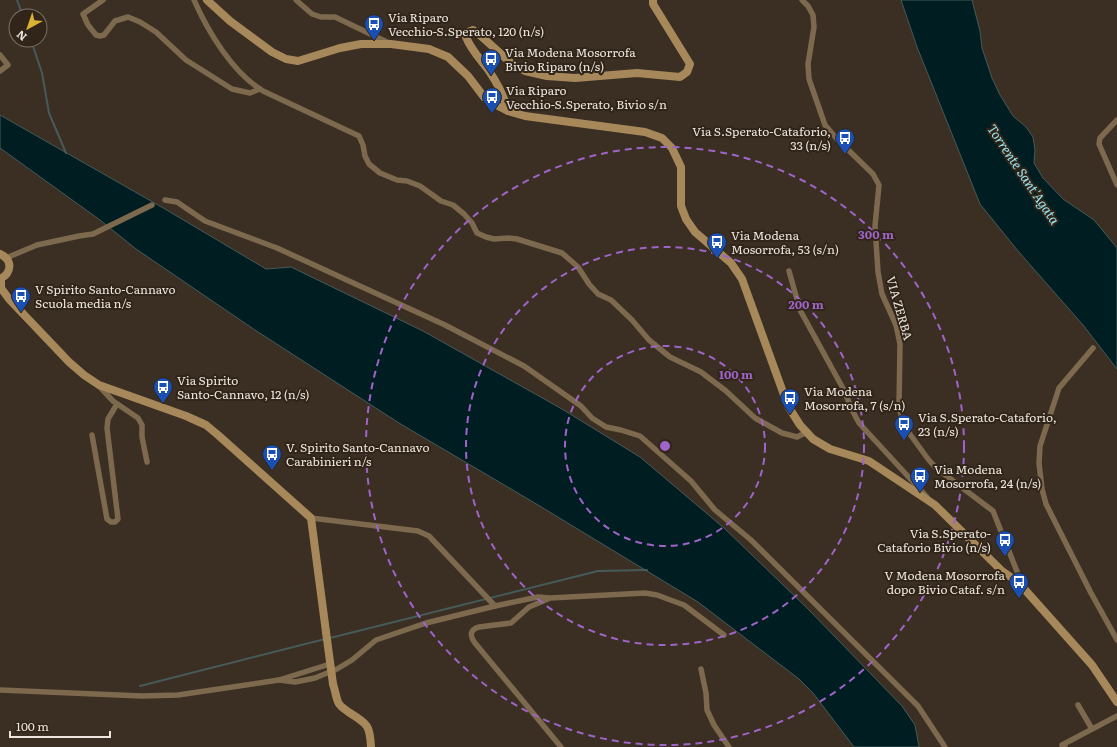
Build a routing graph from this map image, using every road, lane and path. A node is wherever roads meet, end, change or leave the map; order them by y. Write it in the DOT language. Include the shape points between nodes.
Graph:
graph roads {
  1 [pos="103,0"];
  2 [pos="194,0"];
  3 [pos="207,0"];
  4 [pos="296,0"];
  5 [pos="653,0"];
  6 [pos="802,0"];
  7 [pos="391,44"];
  8 [pos="0,55"];
  9 [pos="0,71"];
  10 [pos="260,89"];
  11 [pos="508,111"];
  12 [pos="1117,120"];
  13 [pos="1117,185"];
  14 [pos="164,200"];
  15 [pos="152,205"];
  16 [pos="3,256"];
  17 [pos="789,271"];
  18 [pos="0,279"];
  19 [pos="1093,348"];
  20 [pos="99,386"];
  21 [pos="117,404"];
  22 [pos="807,432"];
  23 [pos="92,435"];
  24 [pos="147,462"];
  25 [pos="935,505"];
  26 [pos="311,518"];
  27 [pos="1018,582"];
  28 [pos="550,598"];
  29 [pos="493,604"];
  30 [pos="724,635"];
  31 [pos="1117,640"];
  32 [pos="330,664"];
  33 [pos="701,669"];
  34 [pos="279,680"];
  35 [pos="0,690"];
  36 [pos="1117,702"];
  37 [pos="1078,705"];
  38 [pos="1117,716"];
  39 [pos="1092,729"];
  40 [pos="371,747"];
  41 [pos="561,747"];
  42 [pos="729,747"];
  43 [pos="945,747"];
  44 [pos="1065,747"];
  1 -- 10 [label="street" via="83,14 96,35 104,35 115,21 128,17 156,32 186,60 232,89 250,93"];
  2 -- 10 [label="street" via="213,38 247,79"];
  3 -- 7 [label="street" via="230,21 272,52 286,59 298,61 361,44"];
  4 -- 7 [label="street" via="312,14 335,17"];
  5 -- 11 [label="street" via="653,4 690,64 687,72 680,77 637,73 575,78 547,76 525,71 512,64 473,30 468,32 466,37 469,44 498,86"];
  6 -- 27 [label="street, VIA ZERBA" via="813,15 809,79 825,125 873,174 879,185 875,226 878,272 882,294 896,325 900,344 899,407 904,426 936,468 993,511 1018,574"];
  7 -- 11 [label="street" via="429,49 448,57 484,97"];
  8 -- 9 [label="street" via="8,65"];
  10 -- 22 [label="street" via="359,136 369,164 380,173 420,186 441,201 454,206 472,223 476,233 494,239 517,239 562,253 578,267 598,294 611,300 649,340 670,357 701,372 755,418 782,433 797,437"];
  11 -- 22 [label="street" via="525,116 645,132 662,138 672,148 681,167 681,206 686,219 694,232 731,263 742,279 788,406"];
  12 -- 13 [label="street" via="1100,138 1099,144"];
  14 -- 43 [label="street" via="177,202 205,221 278,248 445,325 524,366 606,427 640,436 691,481 715,510 751,540 918,706"];
  15 -- 16 [label="street" via="93,234 37,245"];
  16 -- 18 [label="street" via="9,263 9,270"];
  17 -- 25 [label="street" via="800,310 859,423"];
  18 -- 20 [label="street" via="1,288 9,299 69,362"];
  19 -- 31 [label="street" via="1059,388 1040,446 1039,463 1046,504"];
  20 -- 21 [label="street"];
  20 -- 26 [label="street" via="170,409 206,425"];
  21 -- 23 [label="street" via="108,419 107,428 118,519 115,522 107,519"];
  21 -- 24 [label="street" via="138,418 142,425"];
  22 -- 25 [label="street" via="813,439 830,449 869,461"];
  25 -- 27 [label="street" via="1002,571"];
  26 -- 29 [label="street" via="418,531 429,536"];
  26 -- 32 [label="street, bridge"];
  27 -- 36 [label="street" via="1092,665"];
  28 -- 29 [label="street" via="538,597"];
  28 -- 30 [label="street" via="645,593 657,595 684,605"];
  28 -- 41 [label="street" via="529,607 511,622 478,627 471,633 471,637"];
  29 -- 34 [label="street" via="376,640 352,660 315,678 295,682"];
  32 -- 34 [label="street"];
  32 -- 40 [label="street, bridge" via="338,703 366,724"];
  33 -- 42 [label="street" via="706,693 706,710"];
  34 -- 35 [label="street" via="178,695 142,696"];
  37 -- 39 [label="street"];
  38 -- 39 [label="street"];
  39 -- 44 [label="street" via="1062,745"];
}
